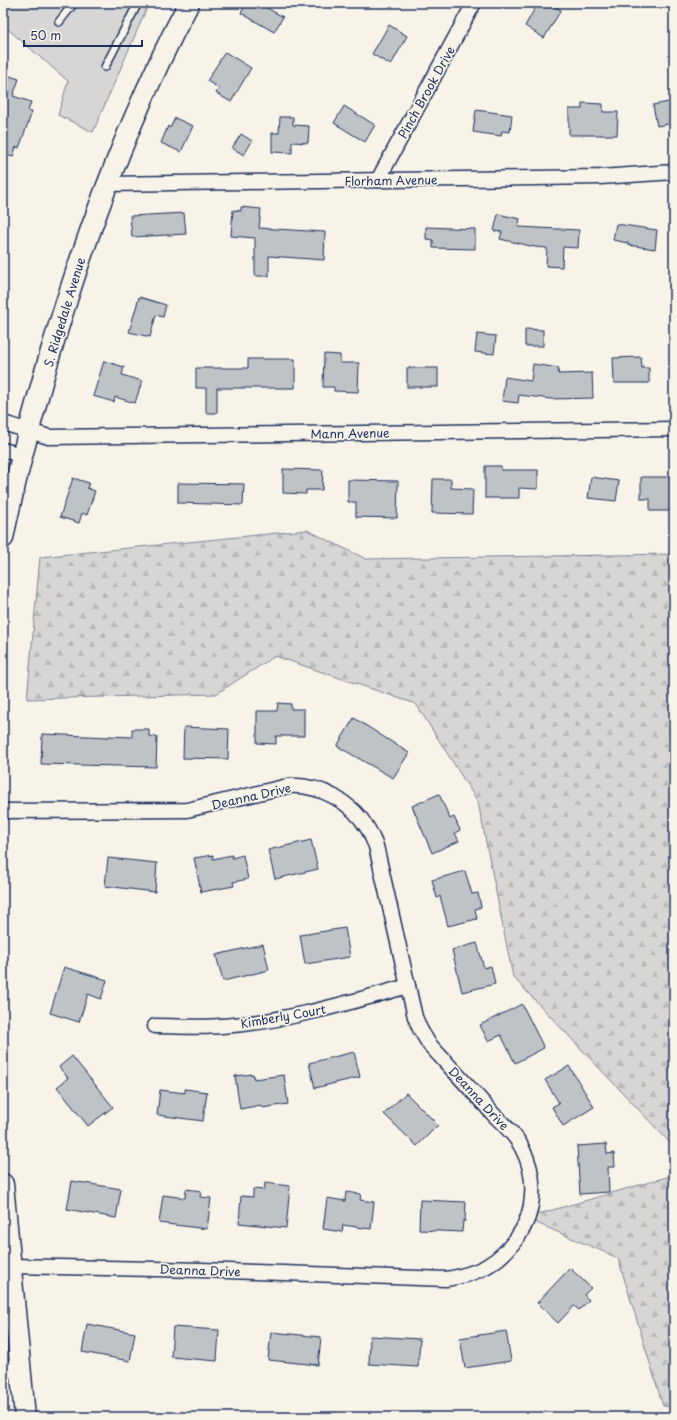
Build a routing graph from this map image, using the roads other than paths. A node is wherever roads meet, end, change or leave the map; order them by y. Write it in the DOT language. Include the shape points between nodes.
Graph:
graph roads {
  1 [pos="74,3"];
  2 [pos="138,3"];
  3 [pos="189,3"];
  4 [pos="474,3"];
  5 [pos="59,22"];
  6 [pos="105,67"];
  7 [pos="674,172"];
  8 [pos="378,180"];
  9 [pos="107,184"];
  10 [pos="3,423"];
  11 [pos="674,429"];
  12 [pos="28,430"];
  13 [pos="12,452"];
  14 [pos="3,538"];
  15 [pos="3,811"];
  16 [pos="408,986"];
  17 [pos="155,1026"];
  18 [pos="3,1184"];
  19 [pos="11,1266"];
  20 [pos="12,1370"];
  21 [pos="25,1417"];
  1 -- 5 [label="lane"];
  2 -- 6 [label="lane"];
  3 -- 9 [label="main road, S. Ridgedale Avenue" via="145,92"];
  4 -- 8 [label="street, Pinch Brook Drive"];
  7 -- 8 [label="street, Florham Avenue" via="600,177"];
  8 -- 9 [label="street, Florham Avenue"];
  9 -- 12 [label="main road, S. Ridgedale Avenue" via="82,253"];
  10 -- 12 [label="street, Mann Avenue"];
  11 -- 12 [label="street, Mann Avenue" via="49,437"];
  12 -- 13 [label="main road, S. Ridgedale Avenue"];
  13 -- 14 [label="main road, S. Ridgedale Avenue"];
  15 -- 16 [label="street, Deanna Drive" via="187,810 288,786 305,786 322,791 344,803 369,829 376,846"];
  16 -- 17 [label="street, Kimberly Court" via="327,1009 267,1020 221,1026"];
  16 -- 19 [label="street, Deanna Drive" via="415,1017 429,1044 518,1141 529,1164 532,1197 529,1214 520,1234 496,1261 481,1270 446,1279"];
  18 -- 19 [label="main road"];
  19 -- 20 [label="main road"];
  20 -- 21 [label="main road"];
}
